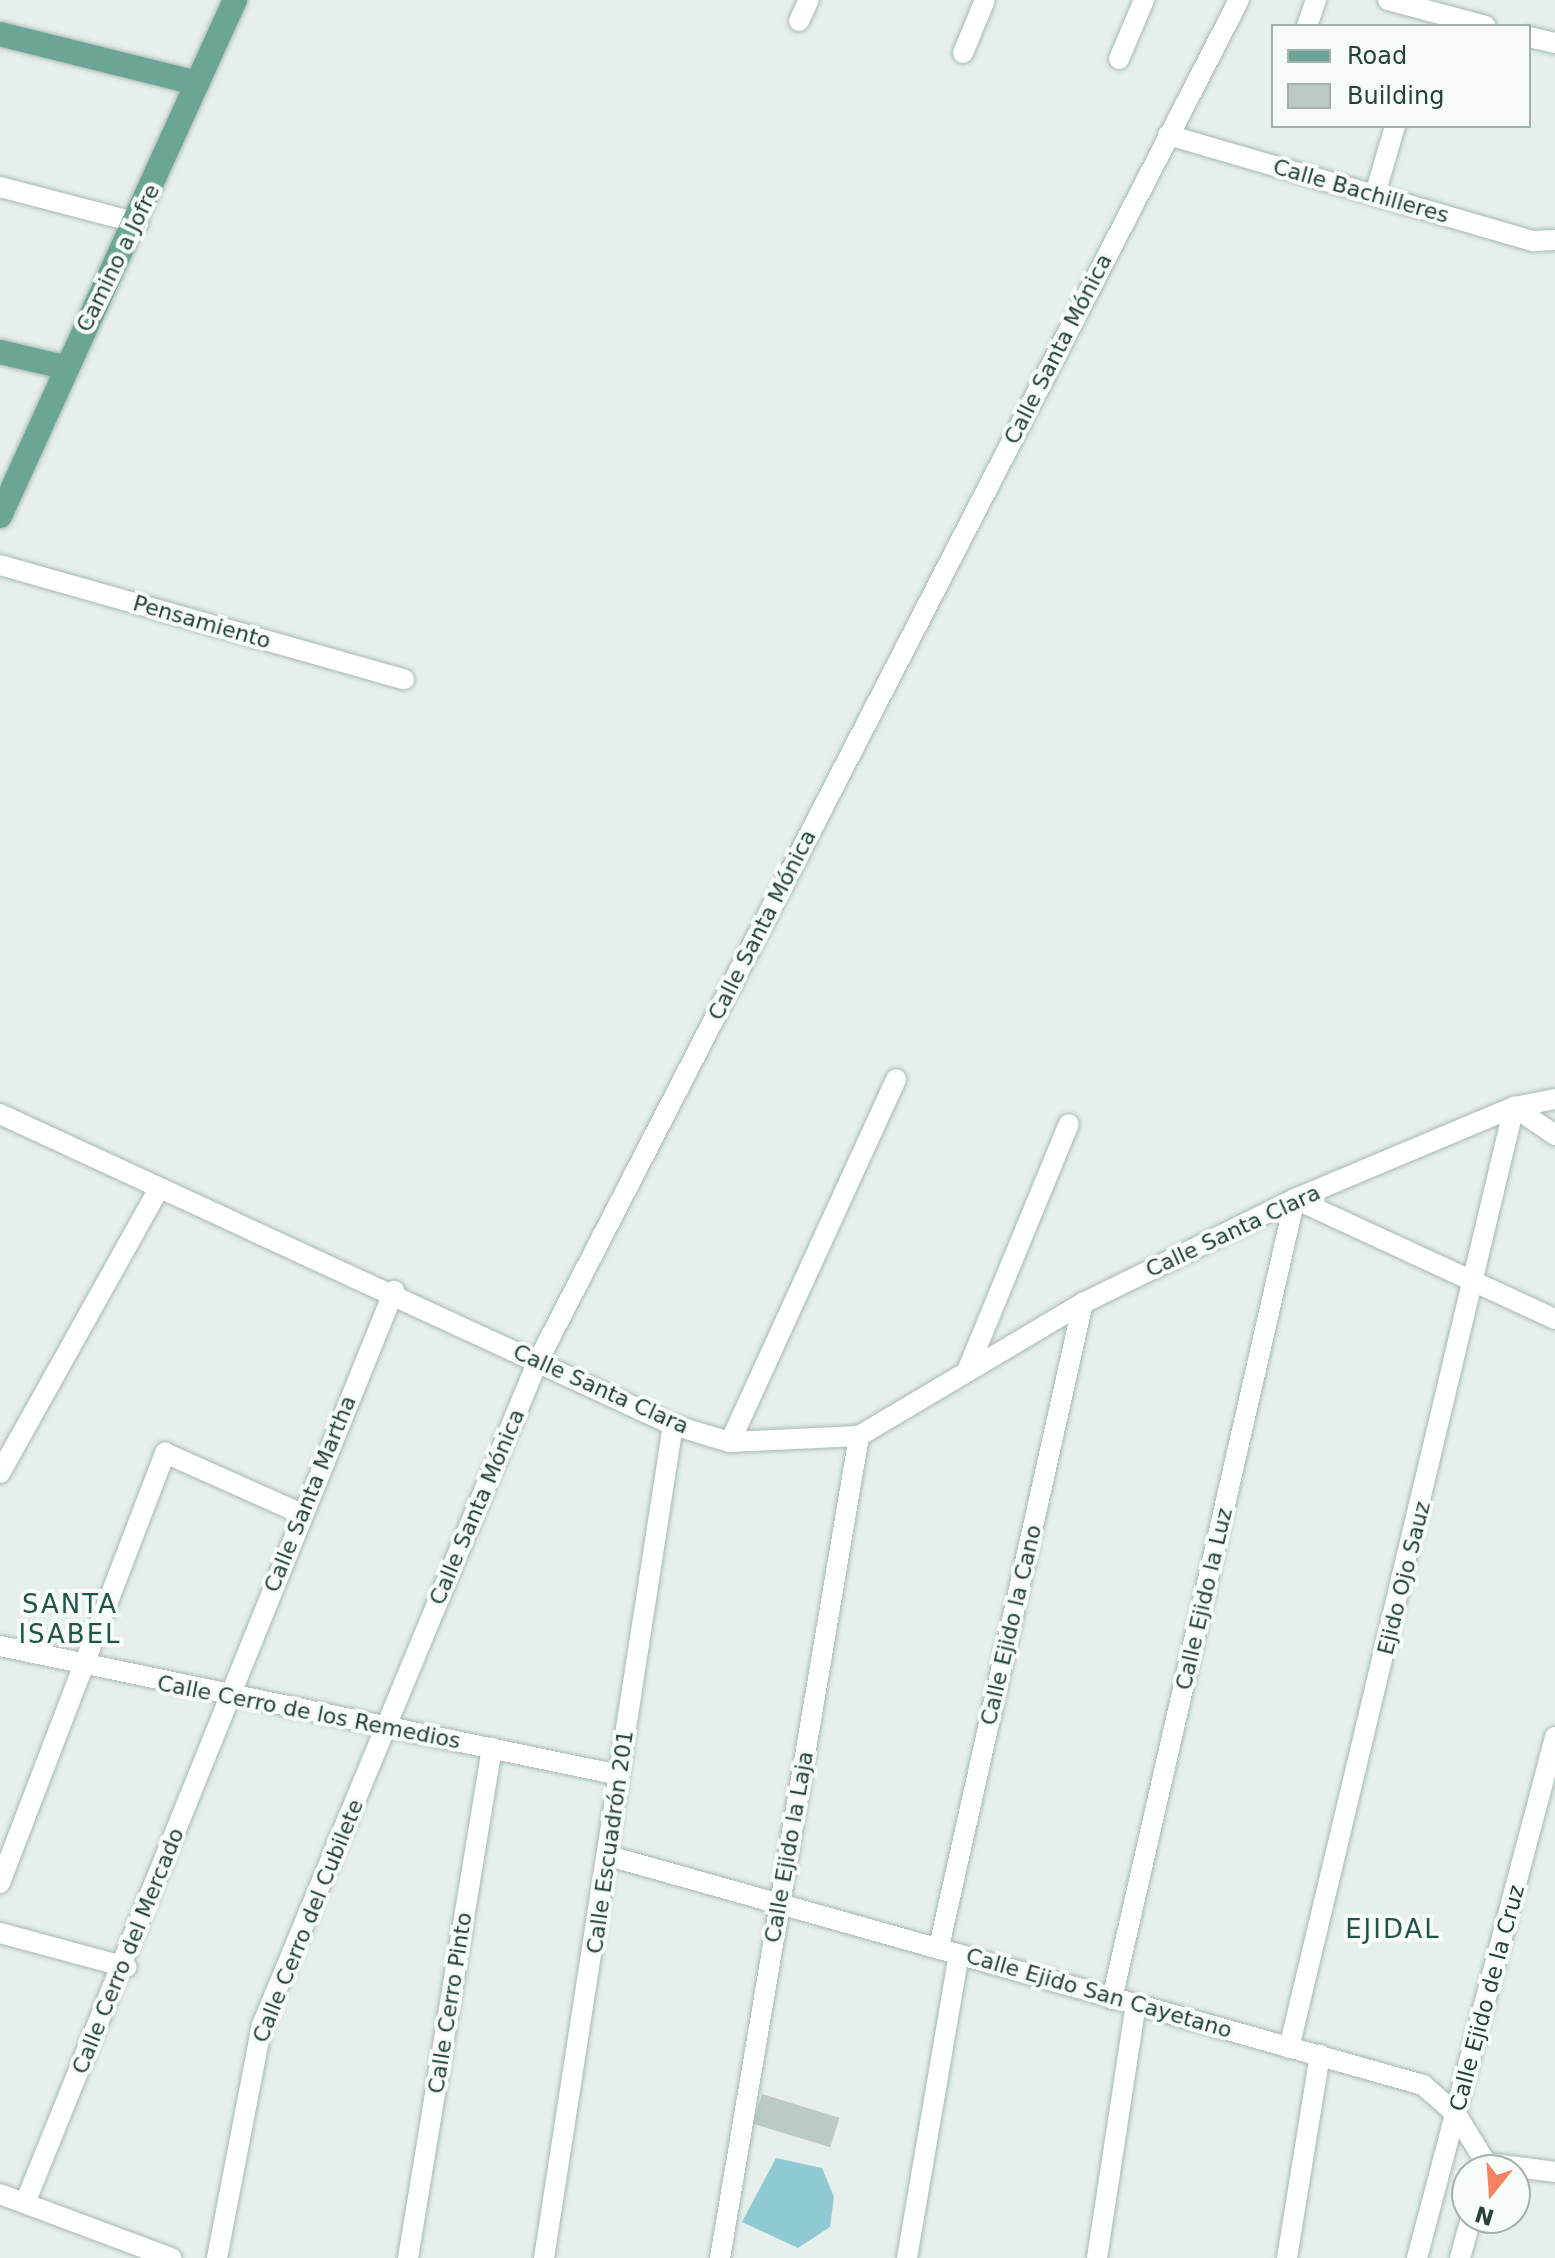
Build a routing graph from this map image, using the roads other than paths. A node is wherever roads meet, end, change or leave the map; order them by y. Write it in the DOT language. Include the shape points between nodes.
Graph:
graph roads {
  1 [pos="235,0"];
  2 [pos="809,0"];
  3 [pos="985,0"];
  4 [pos="1144,0"];
  5 [pos="1239,0"];
  6 [pos="1316,0"];
  7 [pos="1388,0"];
  8 [pos="1430,13"];
  9 [pos="799,21"];
  10 [pos="1308,24"];
  11 [pos="1477,24"];
  12 [pos="0,34"];
  13 [pos="1531,37"];
  14 [pos="1555,43"];
  15 [pos="963,53"];
  16 [pos="1119,59"];
  17 [pos="197,83"];
  18 [pos="1394,128"];
  19 [pos="1168,135"];
  20 [pos="0,187"];
  21 [pos="1375,194"];
  22 [pos="138,223"];
  23 [pos="1555,240"];
  24 [pos="0,352"];
  25 [pos="64,367"];
  26 [pos="0,516"];
  27 [pos="0,565"];
  28 [pos="404,679"];
  29 [pos="896,1079"];
  30 [pos="1555,1099"];
  31 [pos="1514,1107"];
  32 [pos="0,1114"];
  33 [pos="1069,1124"];
  34 [pos="1555,1135"];
  35 [pos="159,1188"];
  36 [pos="1295,1199"];
  37 [pos="1475,1288"];
  38 [pos="394,1291"];
  39 [pos="1083,1303"];
  40 [pos="1555,1319"];
  41 [pos="537,1363"];
  42 [pos="967,1371"];
  43 [pos="673,1425"];
  44 [pos="859,1436"];
  45 [pos="730,1442"];
  46 [pos="0,1473"];
  47 [pos="302,1514"];
  48 [pos="0,1646"];
  49 [pos="88,1666"];
  50 [pos="226,1698"];
  51 [pos="385,1729"];
  52 [pos="1555,1737"];
  53 [pos="492,1748"];
  54 [pos="619,1775"];
  55 [pos="609,1856"];
  56 [pos="0,1883"];
  57 [pos="779,1901"];
  58 [pos="0,1933"];
  59 [pos="939,1947"];
  60 [pos="959,1954"];
  61 [pos="126,1967"];
  62 [pos="1112,1999"];
  63 [pos="1136,2004"];
  64 [pos="1289,2048"];
  65 [pos="1320,2055"];
  66 [pos="1456,2114"];
  67 [pos="1479,2154"];
  68 [pos="1531,2170"];
  69 [pos="1555,2172"];
  70 [pos="0,2194"];
  71 [pos="25,2203"];
  72 [pos="1467,2234"];
  73 [pos="171,2258"];
  74 [pos="217,2258"];
  75 [pos="408,2258"];
  76 [pos="544,2258"];
  77 [pos="720,2258"];
  78 [pos="907,2258"];
  79 [pos="1097,2258"];
  80 [pos="1287,2258"];
  81 [pos="1417,2258"];
  82 [pos="1460,2258"];
  1 -- 17 [label="main road, Camino a Jofre"];
  2 -- 9 [label="street"];
  3 -- 15 [label="street"];
  4 -- 16 [label="street"];
  5 -- 19 [label="street, Calle Santa Mónica"];
  6 -- 10 [label="street"];
  7 -- 8 [label="street"];
  8 -- 11 [label="street"];
  12 -- 17 [label="main road"];
  13 -- 14 [label="street"];
  17 -- 22 [label="main road, Camino a Jofre"];
  18 -- 21 [label="street"];
  19 -- 21 [label="street, Calle Bachilleres"];
  19 -- 41 [label="street, Calle Santa Mónica"];
  20 -- 22 [label="street"];
  21 -- 23 [label="street, Calle Bachilleres" via="1534,241"];
  22 -- 25 [label="main road, Camino a Jofre"];
  24 -- 25 [label="main road"];
  25 -- 26 [label="main road, Camino a Jofre"];
  27 -- 28 [label="street, Pensamiento"];
  29 -- 45 [label="street"];
  30 -- 31 [label="street, Calle Santa Clara"];
  31 -- 34 [label="street"];
  31 -- 36 [label="street, Calle Santa Clara"];
  31 -- 37 [label="street, Ejido Ojo Sauz"];
  32 -- 35 [label="street, Calle Santa Clara"];
  33 -- 42 [label="street"];
  35 -- 38 [label="street, Calle Santa Clara"];
  35 -- 46 [label="street"];
  36 -- 37 [label="street"];
  36 -- 39 [label="street, Calle Santa Clara"];
  36 -- 62 [label="street, Calle Ejido la Luz"];
  37 -- 40 [label="street"];
  37 -- 64 [label="street, Ejido Ojo Sauz"];
  38 -- 41 [label="street, Calle Santa Clara"];
  38 -- 47 [label="street, Calle Santa Martha"];
  39 -- 42 [label="street, Calle Santa Clara"];
  39 -- 59 [label="street, Calle Ejido la Cano"];
  41 -- 43 [label="street, Calle Santa Clara"];
  41 -- 51 [label="street, Calle Santa Mónica"];
  42 -- 44 [label="street, Calle Santa Clara"];
  43 -- 45 [label="street, Calle Santa Clara"];
  43 -- 54 [label="street, Calle Escuadrón 201"];
  44 -- 45 [label="street, Calle Santa Clara"];
  44 -- 57 [label="street, Calle Ejido la Laja"];
  47 -- 49 [label="street" via="165,1453"];
  47 -- 50 [label="street, Calle Santa Martha"];
  48 -- 49 [label="street, Calle Cerro de los Remedios"];
  49 -- 50 [label="street, Calle Cerro de los Remedios"];
  49 -- 56 [label="street"];
  50 -- 51 [label="street, Calle Cerro de los Remedios"];
  50 -- 61 [label="street, Calle Cerro del Mercado"];
  51 -- 53 [label="street, Calle Cerro de los Remedios"];
  51 -- 74 [label="street, Calle Cerro del Cubilete" via="262,2025"];
  52 -- 66 [label="street, Calle Ejido de la Cruz"];
  53 -- 54 [label="street, Calle Cerro de los Remedios"];
  53 -- 75 [label="street, Calle Cerro Pinto"];
  54 -- 55 [label="street, Calle Escuadrón 201"];
  55 -- 57 [label="street, Calle Ejido San Cayetano"];
  55 -- 76 [label="street, Calle Escuadrón 201"];
  57 -- 59 [label="street, Calle Ejido San Cayetano"];
  57 -- 77 [label="street, Calle Ejido la Laja"];
  58 -- 61 [label="street"];
  59 -- 60 [label="street, Calle Ejido San Cayetano"];
  60 -- 62 [label="street, Calle Ejido San Cayetano"];
  60 -- 78 [label="street"];
  61 -- 71 [label="street, Calle Cerro del Mercado"];
  62 -- 63 [label="street, Calle Ejido San Cayetano"];
  63 -- 64 [label="street, Calle Ejido San Cayetano"];
  63 -- 79 [label="street"];
  64 -- 65 [label="street, Calle Ejido San Cayetano"];
  65 -- 66 [label="street, Calle Ejido San Cayetano" via="1423,2085"];
  65 -- 80 [label="street"];
  66 -- 67 [label="street, Calle Ejido San Cayetano"];
  66 -- 81 [label="street, Calle Ejido de la Cruz"];
  68 -- 69 [label="street, Calle Ejido San Cayetano"];
  70 -- 71 [label="street"];
  71 -- 73 [label="street"];
  72 -- 82 [label="street"];
}
